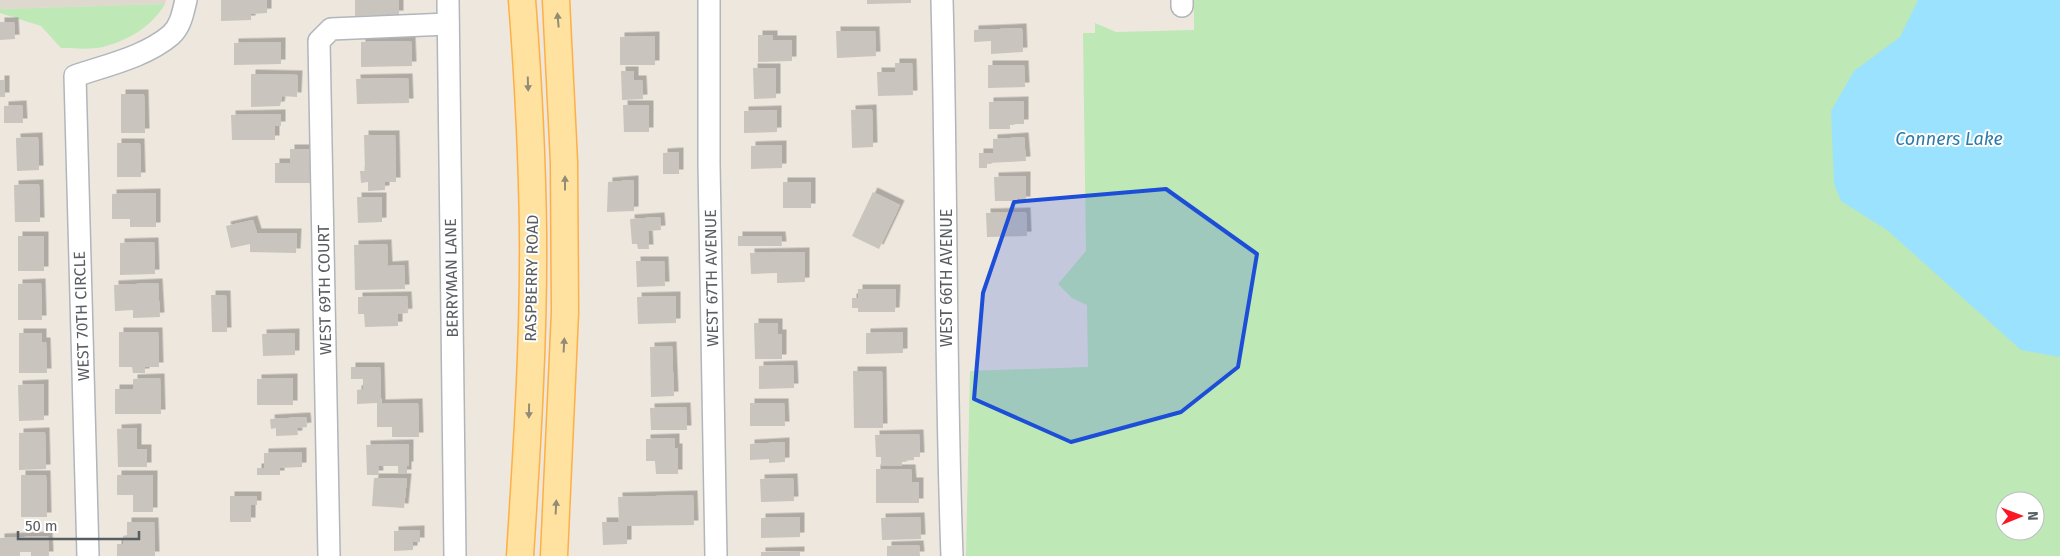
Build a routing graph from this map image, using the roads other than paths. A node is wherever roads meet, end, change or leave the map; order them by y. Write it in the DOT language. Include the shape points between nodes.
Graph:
graph roads {
  1 [pos="186,0"];
  2 [pos="448,0"];
  3 [pos="522,0"];
  4 [pos="556,0"];
  5 [pos="709,0"];
  6 [pos="942,0"];
  7 [pos="448,24"];
  8 [pos="88,556"];
  9 [pos="329,556"];
  10 [pos="455,556"];
  11 [pos="520,556"];
  12 [pos="554,556"];
  13 [pos="716,556"];
  14 [pos="952,556"];
  1 -- 8 [label="street, WEST 70TH CIRCLE" via="182,20 172,34 125,59 75,76"];
  2 -- 7 [label="street, BERRYMAN LANE"];
  3 -- 11 [label="main road, RASPBERRY ROAD, one-way" via="533,232 529,419"];
  12 -- 4 [label="main road, RASPBERRY ROAD, one-way" via="565,312 564,162"];
  5 -- 13 [label="street, WEST 67TH AVENUE"];
  6 -- 14 [label="street, WEST 66TH AVENUE" via="947,424"];
  7 -- 9 [label="street, WEST 69TH COURT" via="331,29 319,41"];
  7 -- 10 [label="street, BERRYMAN LANE"];
}
